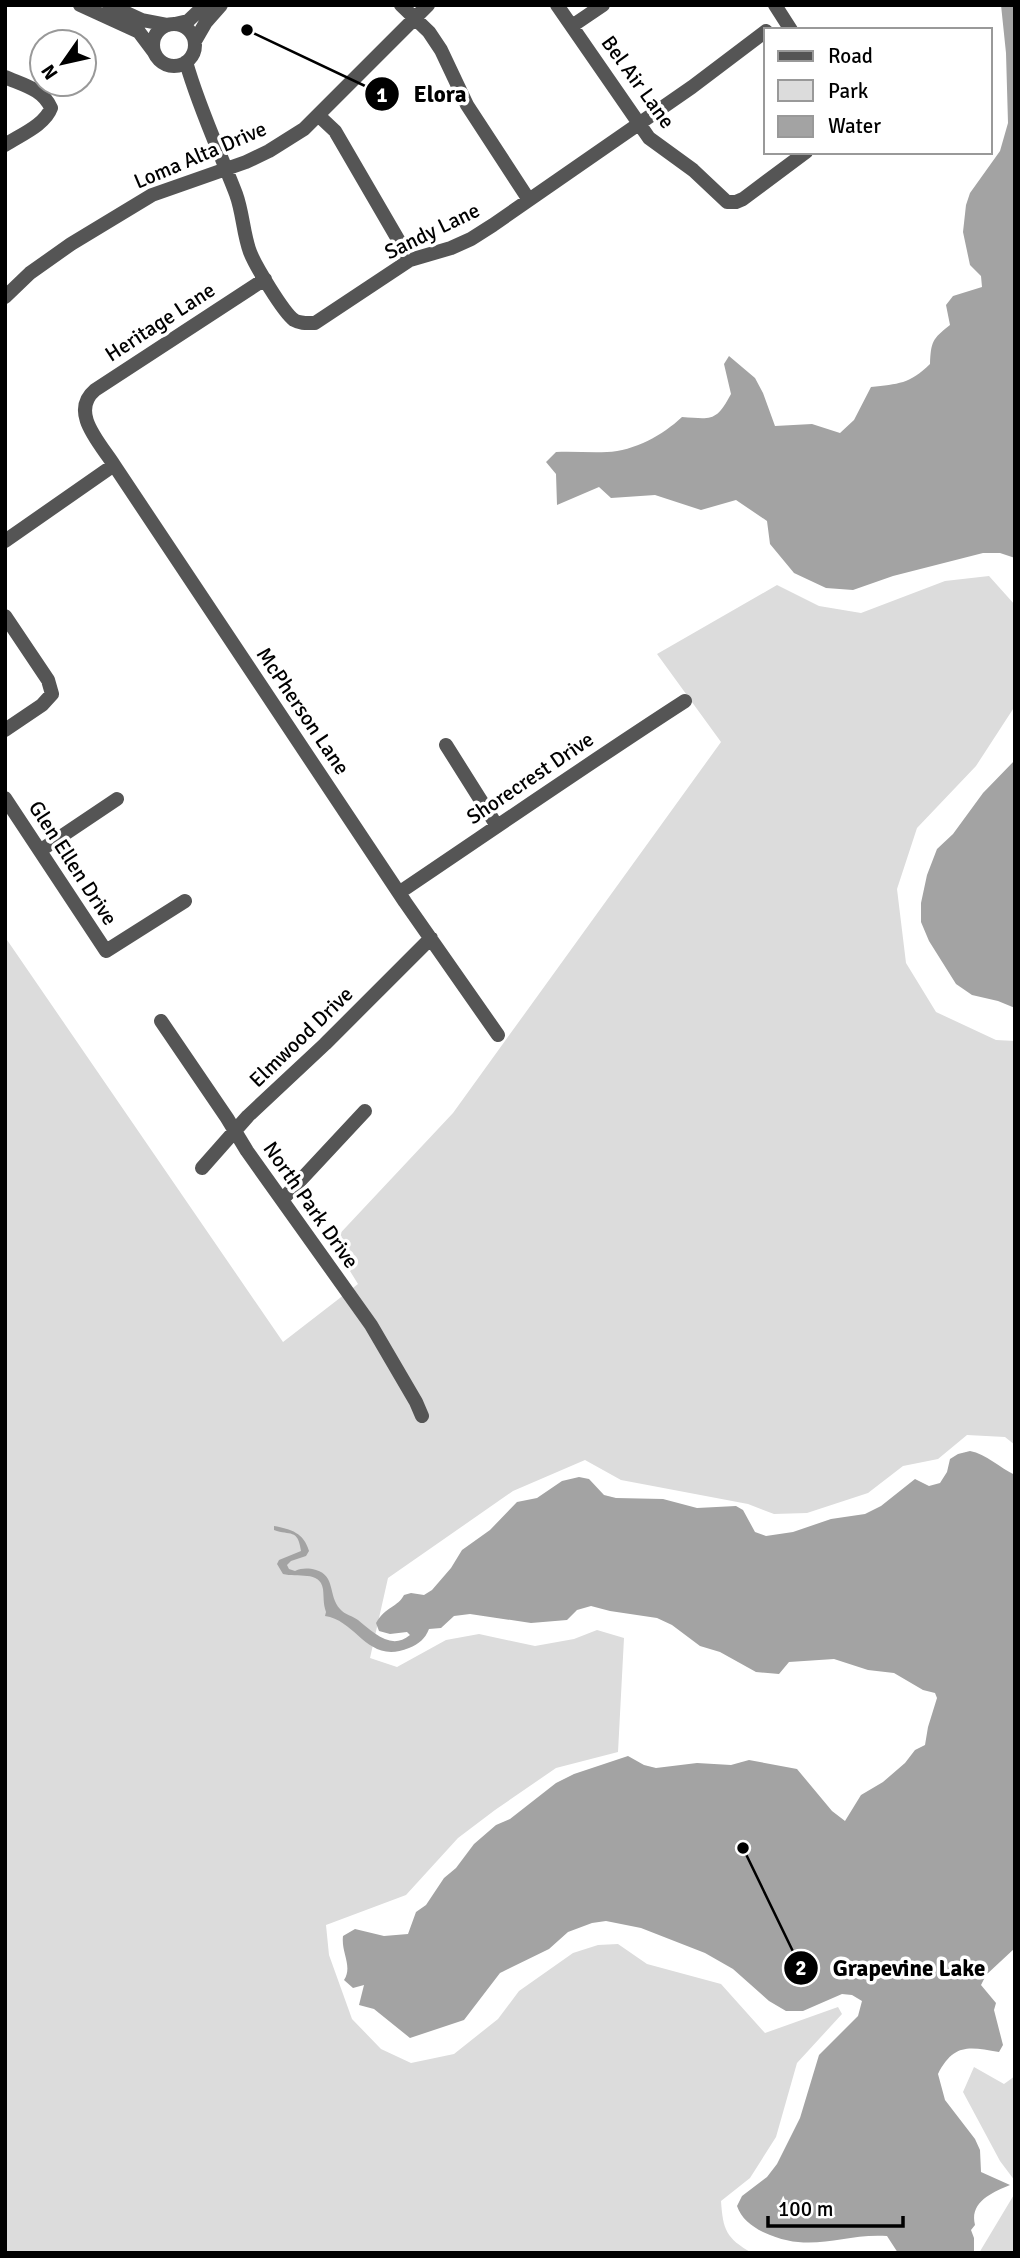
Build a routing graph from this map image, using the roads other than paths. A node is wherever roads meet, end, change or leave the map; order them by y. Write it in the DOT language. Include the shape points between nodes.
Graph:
graph roads {
  1 [pos="80,5"];
  2 [pos="109,5"];
  3 [pos="205,5"];
  4 [pos="221,5"];
  5 [pos="401,5"];
  6 [pos="428,5"];
  7 [pos="557,5"];
  8 [pos="603,5"];
  9 [pos="775,5"];
  10 [pos="414,19"];
  11 [pos="172,24"];
  12 [pos="788,24"];
  13 [pos="572,26"];
  14 [pos="764,33"];
  15 [pos="195,41"];
  16 [pos="154,52"];
  17 [pos="186,62"];
  18 [pos="167,65"];
  19 [pos="5,77"];
  20 [pos="204,116"];
  21 [pos="319,116"];
  22 [pos="638,124"];
  23 [pos="5,145"];
  24 [pos="803,154"];
  25 [pos="226,169"];
  26 [pos="529,200"];
  27 [pos="410,260"];
  28 [pos="265,279"];
  29 [pos="5,298"];
  30 [pos="84,405"];
  31 [pos="114,465"];
  32 [pos="7,536"];
  33 [pos="5,616"];
  34 [pos="685,701"];
  35 [pos="5,730"];
  36 [pos="446,745"];
  37 [pos="5,798"];
  38 [pos="117,799"];
  39 [pos="497,826"];
  40 [pos="41,850"];
  41 [pos="400,892"];
  42 [pos="185,901"];
  43 [pos="431,938"];
  44 [pos="161,1021"];
  45 [pos="498,1035"];
  46 [pos="365,1111"];
  47 [pos="235,1131"];
  48 [pos="202,1168"];
  49 [pos="282,1200"];
  50 [pos="422,1416"];
  1 -- 16 [label="street" via="139,32"];
  2 -- 11 [label="street" via="142,20"];
  3 -- 11 [label="street" via="196,16"];
  4 -- 15 [label="street"];
  5 -- 10 [label="street"];
  6 -- 10 [label="street, Loma Alta Drive"];
  7 -- 13 [label="street, Bel Air Lane"];
  8 -- 13 [label="street"];
  9 -- 12 [label="street"];
  10 -- 21 [label="street, Loma Alta Drive"];
  10 -- 26 [label="street" via="441,50 467,105"];
  11 -- 15 [label="street" via="190,31"];
  11 -- 16 [label="street" via="154,37"];
  13 -- 22 [label="street, Bel Air Lane"];
  14 -- 22 [label="street, Sandy Lane"];
  15 -- 17 [label="street" via="193,55"];
  16 -- 18 [label="street"];
  17 -- 18 [label="street"];
  17 -- 20 [label="street, Sandy Lane"];
  18 -- 20 [label="street, Sandy Lane"];
  19 -- 23 [label="street" via="39,92 51,108 41,121"];
  20 -- 25 [label="street, Sandy Lane"];
  21 -- 25 [label="street, Loma Alta Drive" via="269,151"];
  21 -- 27 [label="street" via="335,131"];
  22 -- 24 [label="street, Bel Air Lane" via="727,202 743,199"];
  22 -- 26 [label="street, Sandy Lane"];
  25 -- 28 [label="street, Sandy Lane" via="239,201 249,249"];
  25 -- 29 [label="street, Loma Alta Drive" via="152,195 71,244 30,273"];
  26 -- 27 [label="street, Sandy Lane" via="471,239"];
  27 -- 28 [label="street, Sandy Lane" via="315,323 293,319"];
  28 -- 30 [label="street, Heritage Lane" via="95,390"];
  30 -- 31 [label="street, McPherson Lane" via="85,420"];
  31 -- 32 [label="street"];
  31 -- 41 [label="street, McPherson Lane"];
  33 -- 35 [label="street" via="52,694"];
  34 -- 39 [label="street, Shorecrest Drive"];
  36 -- 39 [label="street"];
  37 -- 40 [label="street, Glen Ellen Drive"];
  38 -- 40 [label="street"];
  39 -- 41 [label="street, Shorecrest Drive"];
  40 -- 42 [label="street, Glen Ellen Drive" via="106,951"];
  41 -- 43 [label="street, McPherson Lane"];
  43 -- 45 [label="street, McPherson Lane"];
  43 -- 47 [label="street, Elmwood Drive"];
  44 -- 47 [label="street, North Park Drive"];
  46 -- 49 [label="street"];
  47 -- 48 [label="street, Elmwood Drive"];
  47 -- 49 [label="street, North Park Drive"];
  49 -- 50 [label="street, North Park Drive" via="371,1325"];
}
